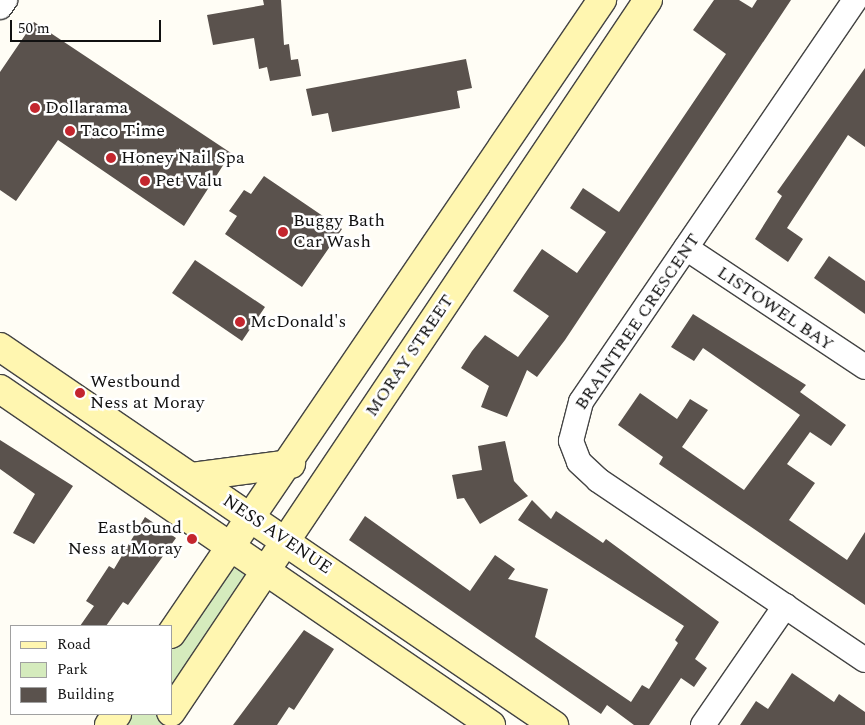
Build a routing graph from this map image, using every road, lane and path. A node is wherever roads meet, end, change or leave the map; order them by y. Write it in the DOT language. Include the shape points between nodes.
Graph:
graph roads {
  1 [pos="5,0"];
  2 [pos="602,0"];
  3 [pos="648,0"];
  4 [pos="855,0"];
  5 [pos="0,7"];
  6 [pos="686,248"];
  7 [pos="0,347"];
  8 [pos="865,367"];
  9 [pos="0,389"];
  10 [pos="291,464"];
  11 [pos="192,477"];
  12 [pos="252,519"];
  13 [pos="287,542"];
  14 [pos="230,547"];
  15 [pos="266,572"];
  16 [pos="785,606"];
  17 [pos="172,633"];
  18 [pos="865,660"];
  19 [pos="172,712"];
  20 [pos="491,725"];
  21 [pos="554,725"];
  22 [pos="703,725"];
  1 -- 5 [label="street"];
  2 -- 10 [label="main road"];
  3 -- 13 [label="main road, MORAY STREET"];
  4 -- 6 [label="street, BRAINTREE CRESCENT"];
  6 -- 8 [label="street, LISTOWEL BAY"];
  6 -- 16 [label="street, BRAINTREE CRESCENT" via="581,402 572,428 574,452 598,480"];
  7 -- 11 [label="main road, NESS AVENUE"];
  9 -- 14 [label="main road, NESS AVENUE"];
  10 -- 11 [label="main road"];
  10 -- 12 [label="main road"];
  11 -- 12 [label="main road, NESS AVENUE"];
  12 -- 13 [label="main road, NESS AVENUE"];
  12 -- 14 [label="main road"];
  13 -- 15 [label="main road, MORAY STREET"];
  13 -- 21 [label="main road, NESS AVENUE"];
  14 -- 15 [label="main road, NESS AVENUE"];
  14 -- 17 [label="main road"];
  15 -- 19 [label="main road, MORAY STREET"];
  15 -- 20 [label="main road, NESS AVENUE"];
  16 -- 18 [label="street, BRAINTREE CRESCENT"];
  16 -- 22 [label="street"];
}
